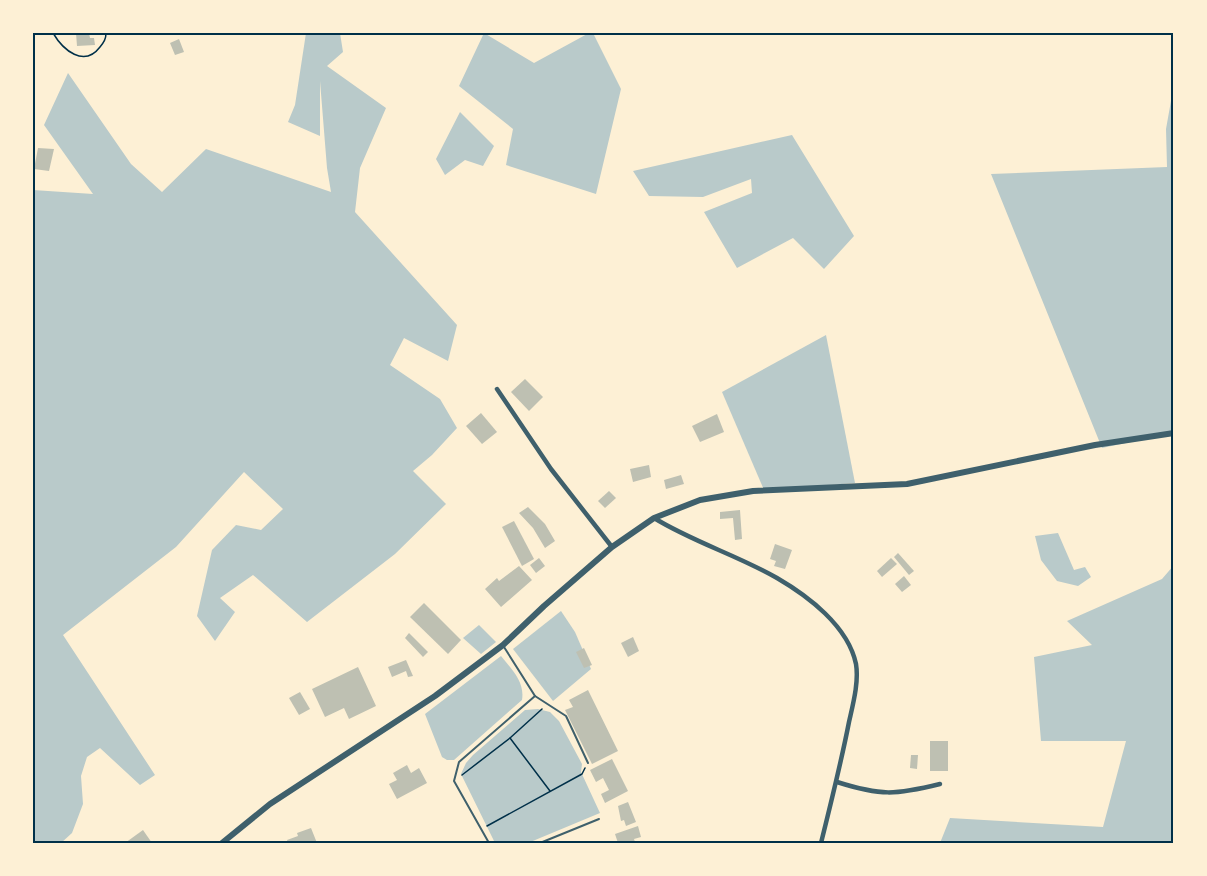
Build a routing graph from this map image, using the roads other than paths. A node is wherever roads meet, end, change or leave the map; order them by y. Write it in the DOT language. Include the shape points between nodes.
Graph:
graph roads {
  1 [pos="496,389"];
  2 [pos="1174,434"];
  3 [pos="654,518"];
  4 [pos="612,548"];
  5 [pos="503,645"];
  6 [pos="535,696"];
  7 [pos="588,763"];
  8 [pos="837,782"];
  9 [pos="939,784"];
  10 [pos="599,819"];
  11 [pos="222,843"];
  12 [pos="489,843"];
  13 [pos="540,843"];
  14 [pos="821,843"];
  1 -- 4 [label="street"];
  2 -- 3 [label="street" via="1095,445 907,484 743,493 700,500"];
  3 -- 4 [label="street"];
  3 -- 8 [label="street" via="777,578 837,627 856,665 855,691"];
  4 -- 5 [label="street"];
  5 -- 6 [label="lane"];
  5 -- 11 [label="street" via="435,696 270,804"];
  6 -- 7 [label="lane" via="566,716"];
  6 -- 12 [label="lane" via="459,762 454,781"];
  8 -- 9 [label="street" via="886,794"];
  8 -- 14 [label="street"];
  10 -- 13 [label="lane"];
}
